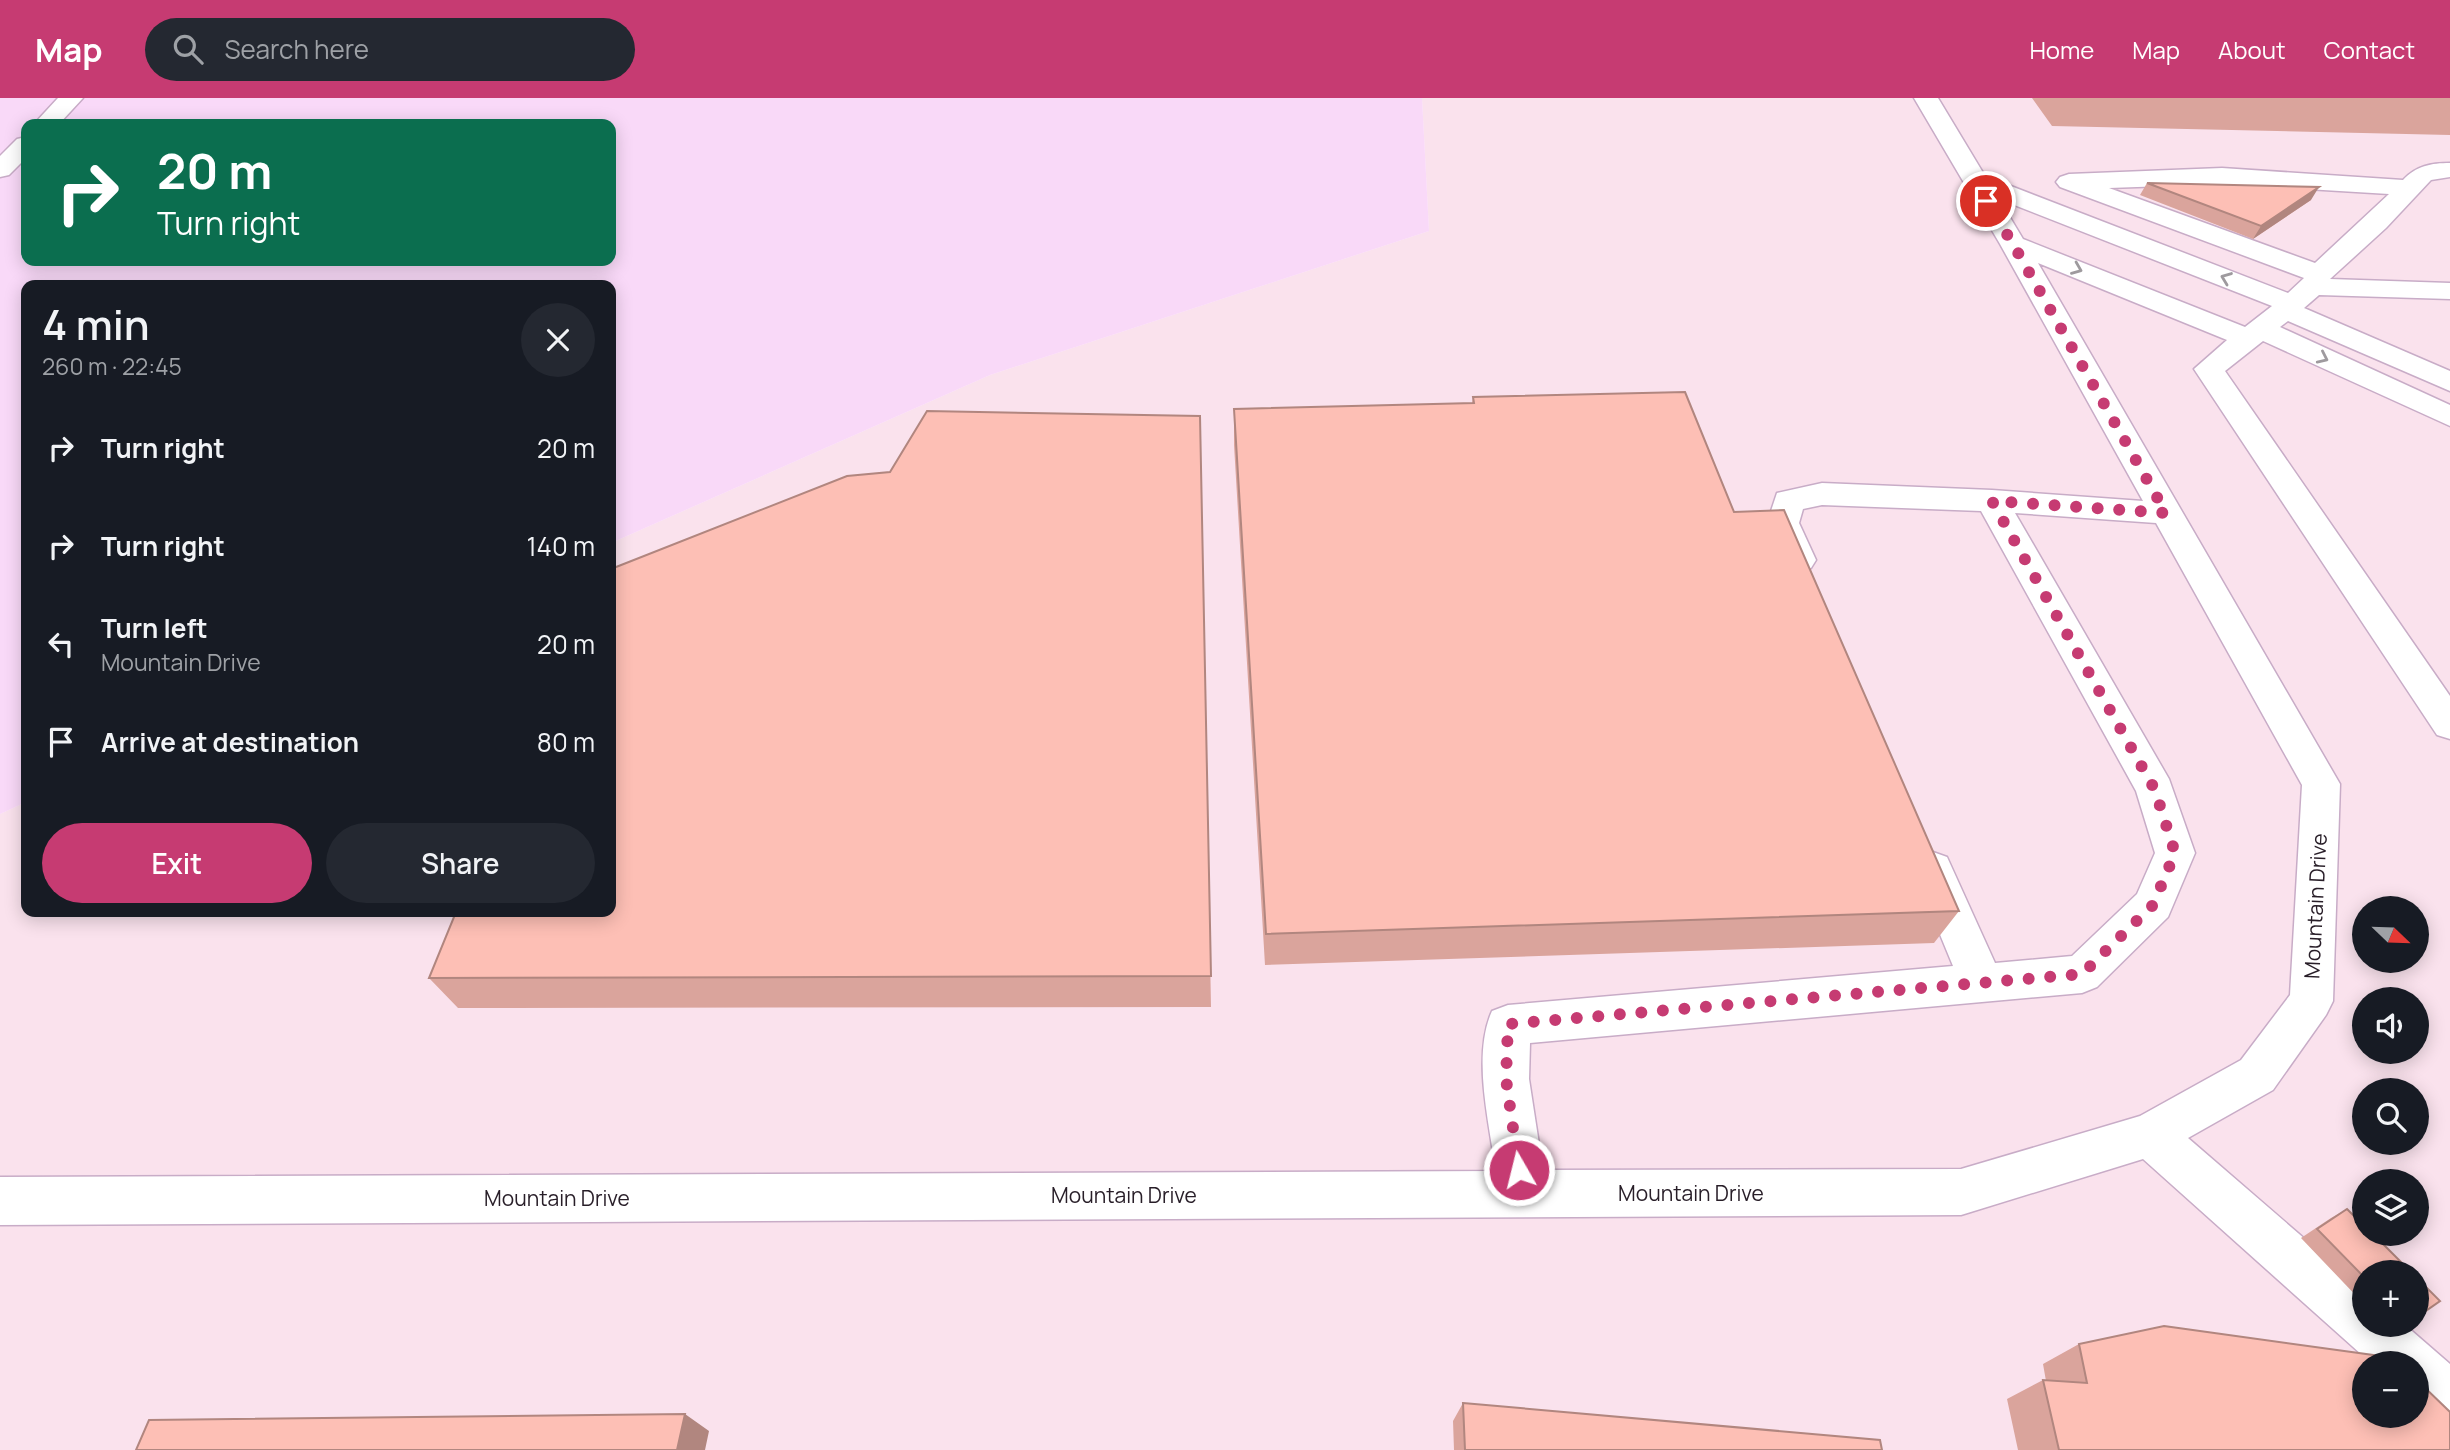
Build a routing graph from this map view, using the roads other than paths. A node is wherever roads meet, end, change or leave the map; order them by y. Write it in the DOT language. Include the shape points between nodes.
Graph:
graph roads {
  1 [pos="71,98"];
  2 [pos="1926,98"];
  3 [pos="51,119"];
  4 [pos="21,149"];
  5 [pos="0,170"];
  6 [pos="2450,170"];
  7 [pos="1973,180"];
  8 [pos="2410,188"];
  9 [pos="2013,244"];
  10 [pos="2316,281"];
  11 [pos="2450,291"];
  12 [pos="2287,306"];
  13 [pos="2254,334"];
  14 [pos="2450,382"];
  15 [pos="2450,417"];
  16 [pos="1992,501"];
  17 [pos="2166,513"];
  18 [pos="1810,587"];
  19 [pos="2450,725"];
  20 [pos="1921,842"];
  21 [pos="1982,983"];
  22 [pos="2150,1135"];
  23 [pos="1522,1193"];
  24 [pos="0,1201"];
  25 [pos="2352,1313"];
  26 [pos="2380,1337"];
  27 [pos="2396,1351"];
  28 [pos="2429,1380"];
  29 [pos="2450,1399"];
  1 -- 3 [label="street"];
  2 -- 7 [label="street, Mountain Drive"];
  4 -- 5 [label="street"];
  6 -- 8 [label="street" via="2422,175"];
  7 -- 9 [label="street, Mountain Drive"];
  12 -- 7 [label="street, one-way"];
  8 -- 10 [label="street"];
  8 -- 10 [label="street" via="2222,176 2069,182"];
  9 -- 13 [label="street, one-way"];
  9 -- 17 [label="street, Mountain Drive"];
  10 -- 11 [label="street"];
  10 -- 12 [label="street"];
  12 -- 13 [label="street"];
  12 -- 14 [label="street"];
  13 -- 15 [label="street, one-way"];
  13 -- 19 [label="street" via="2208,369"];
  16 -- 17 [label="street"];
  16 -- 18 [label="street" via="1822,494 1788,501 1783,523"];
  16 -- 21 [label="street" via="2155,790 2175,853 2153,905 2082,974"];
  17 -- 22 [label="street, Mountain Drive" via="2320,784 2311,1001 2257,1074"];
  20 -- 21 [label="street"];
  21 -- 23 [label="street" via="1508,1024 1506,1079"];
  22 -- 23 [label="street, Mountain Drive" via="1961,1192"];
  22 -- 25 [label="street"];
  23 -- 24 [label="street, Mountain Drive"];
  26 -- 27 [label="street"];
  28 -- 29 [label="street"];
}
